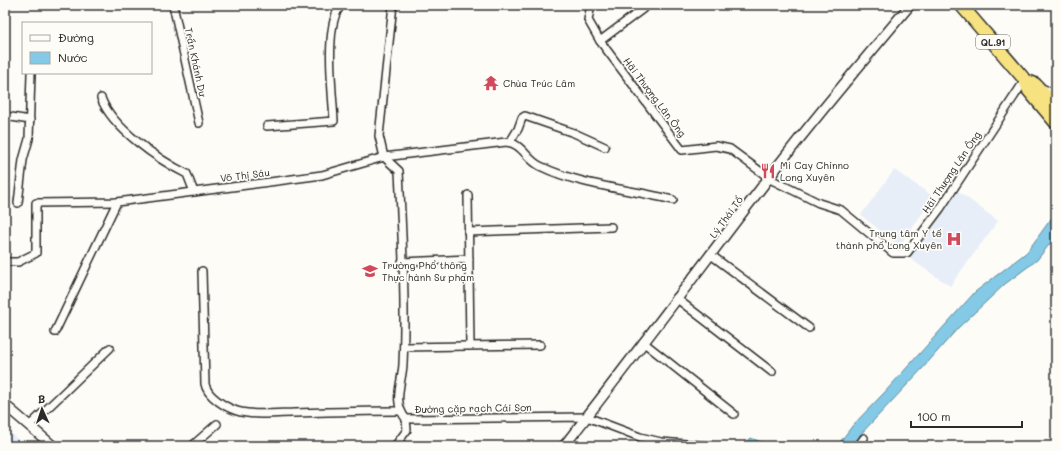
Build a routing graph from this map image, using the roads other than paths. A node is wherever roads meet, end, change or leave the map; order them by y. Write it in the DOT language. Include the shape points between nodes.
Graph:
graph roads {
  1 [pos="174,5"];
  2 [pos="342,5"];
  3 [pos="393,5"];
  4 [pos="591,5"];
  5 [pos="648,5"];
  6 [pos="910,5"];
  7 [pos="961,5"];
  8 [pos="600,41"];
  9 [pos="31,74"];
  10 [pos="1030,82"];
  11 [pos="1056,95"];
  12 [pos="101,98"];
  13 [pos="1056,107"];
  14 [pos="5,116"];
  15 [pos="30,120"];
  16 [pos="199,123"];
  17 [pos="1056,123"];
  18 [pos="267,126"];
  19 [pos="510,142"];
  20 [pos="605,147"];
  21 [pos="384,157"];
  22 [pos="768,178"];
  23 [pos="194,192"];
  24 [pos="468,195"];
  25 [pos="673,200"];
  26 [pos="117,202"];
  27 [pos="18,203"];
  28 [pos="611,227"];
  29 [pos="468,232"];
  30 [pos="711,255"];
  31 [pos="469,259"];
  32 [pos="5,262"];
  33 [pos="402,262"];
  34 [pos="202,271"];
  35 [pos="676,298"];
  36 [pos="809,328"];
  37 [pos="55,332"];
  38 [pos="643,342"];
  39 [pos="470,345"];
  40 [pos="540,345"];
  41 [pos="404,347"];
  42 [pos="110,348"];
  43 [pos="772,372"];
  44 [pos="5,405"];
  45 [pos="399,410"];
  46 [pos="734,414"];
  47 [pos="587,417"];
  48 [pos="406,419"];
  49 [pos="217,424"];
  50 [pos="29,426"];
  51 [pos="864,438"];
  52 [pos="53,446"];
  53 [pos="192,446"];
  54 [pos="395,446"];
  55 [pos="564,446"];
  56 [pos="710,446"];
  57 [pos="858,446"];
  1 -- 16 [label="street, Trần Khánh Dư"];
  2 -- 18 [label="street" via="335,14 330,42 334,121"];
  3 -- 21 [label="street" via="379,136"];
  4 -- 8 [label="street, Hãi Thượng Lãn Ông" via="588,20"];
  5 -- 8 [label="street"];
  6 -- 22 [label="street, Lý Thái Tổ"];
  7 -- 10 [label="highway, QL.91"];
  8 -- 22 [label="street, Hãi Thượng Lãn Ông" via="682,150 716,146 730,149"];
  9 -- 15 [label="street"];
  10 -- 11 [label="street"];
  10 -- 13 [label="highway, QL.91"];
  10 -- 17 [label="highway, QL.91" via="1029,91"];
  10 -- 22 [label="street, Hãi Thượng Lãn Ông" via="907,253 893,254 841,210 819,203"];
  12 -- 23 [label="street" via="110,114 124,130 163,162 187,174"];
  14 -- 15 [label="street"];
  15 -- 27 [label="street"];
  19 -- 20 [label="street" via="525,116"];
  19 -- 21 [label="street, Võ Thị Sáu"];
  19 -- 25 [label="street" via="516,144 530,161 549,170 587,182"];
  21 -- 23 [label="street, Võ Thị Sáu" via="322,175"];
  21 -- 33 [label="street" via="399,171"];
  22 -- 30 [label="street, Lý Thái Tổ"];
  23 -- 26 [label="street, Võ Thị Sáu"];
  24 -- 29 [label="street"];
  26 -- 32 [label="street, Võ Thị Sáu" via="36,203 36,253 18,262"];
  26 -- 37 [label="street"];
  28 -- 29 [label="street"];
  29 -- 31 [label="street"];
  30 -- 35 [label="street, Lý Thái Tổ"];
  30 -- 36 [label="street"];
  31 -- 33 [label="street"];
  31 -- 39 [label="street"];
  33 -- 41 [label="street"];
  34 -- 45 [label="street" via="205,384 213,397 232,409 243,412"];
  35 -- 38 [label="street, Lý Thái Tổ"];
  35 -- 43 [label="street"];
  38 -- 46 [label="street"];
  38 -- 47 [label="street, Lý Thái Tổ"];
  39 -- 40 [label="street"];
  39 -- 41 [label="street"];
  41 -- 45 [label="street"];
  42 -- 50 [label="street"];
  44 -- 50 [label="street"];
  45 -- 48 [label="street, Đường cặp rạch Cái Sơn"];
  47 -- 48 [label="street, Đường cặp rạch Cái Sơn"];
  47 -- 55 [label="street, Lý Thái Tổ"];
  47 -- 56 [label="street, Đường cặp rạch Cái Sơn" via="661,442"];
  48 -- 54 [label="street" via="406,430"];
  49 -- 53 [label="street"];
  50 -- 52 [label="street"];
  51 -- 57 [label="street"];
}
